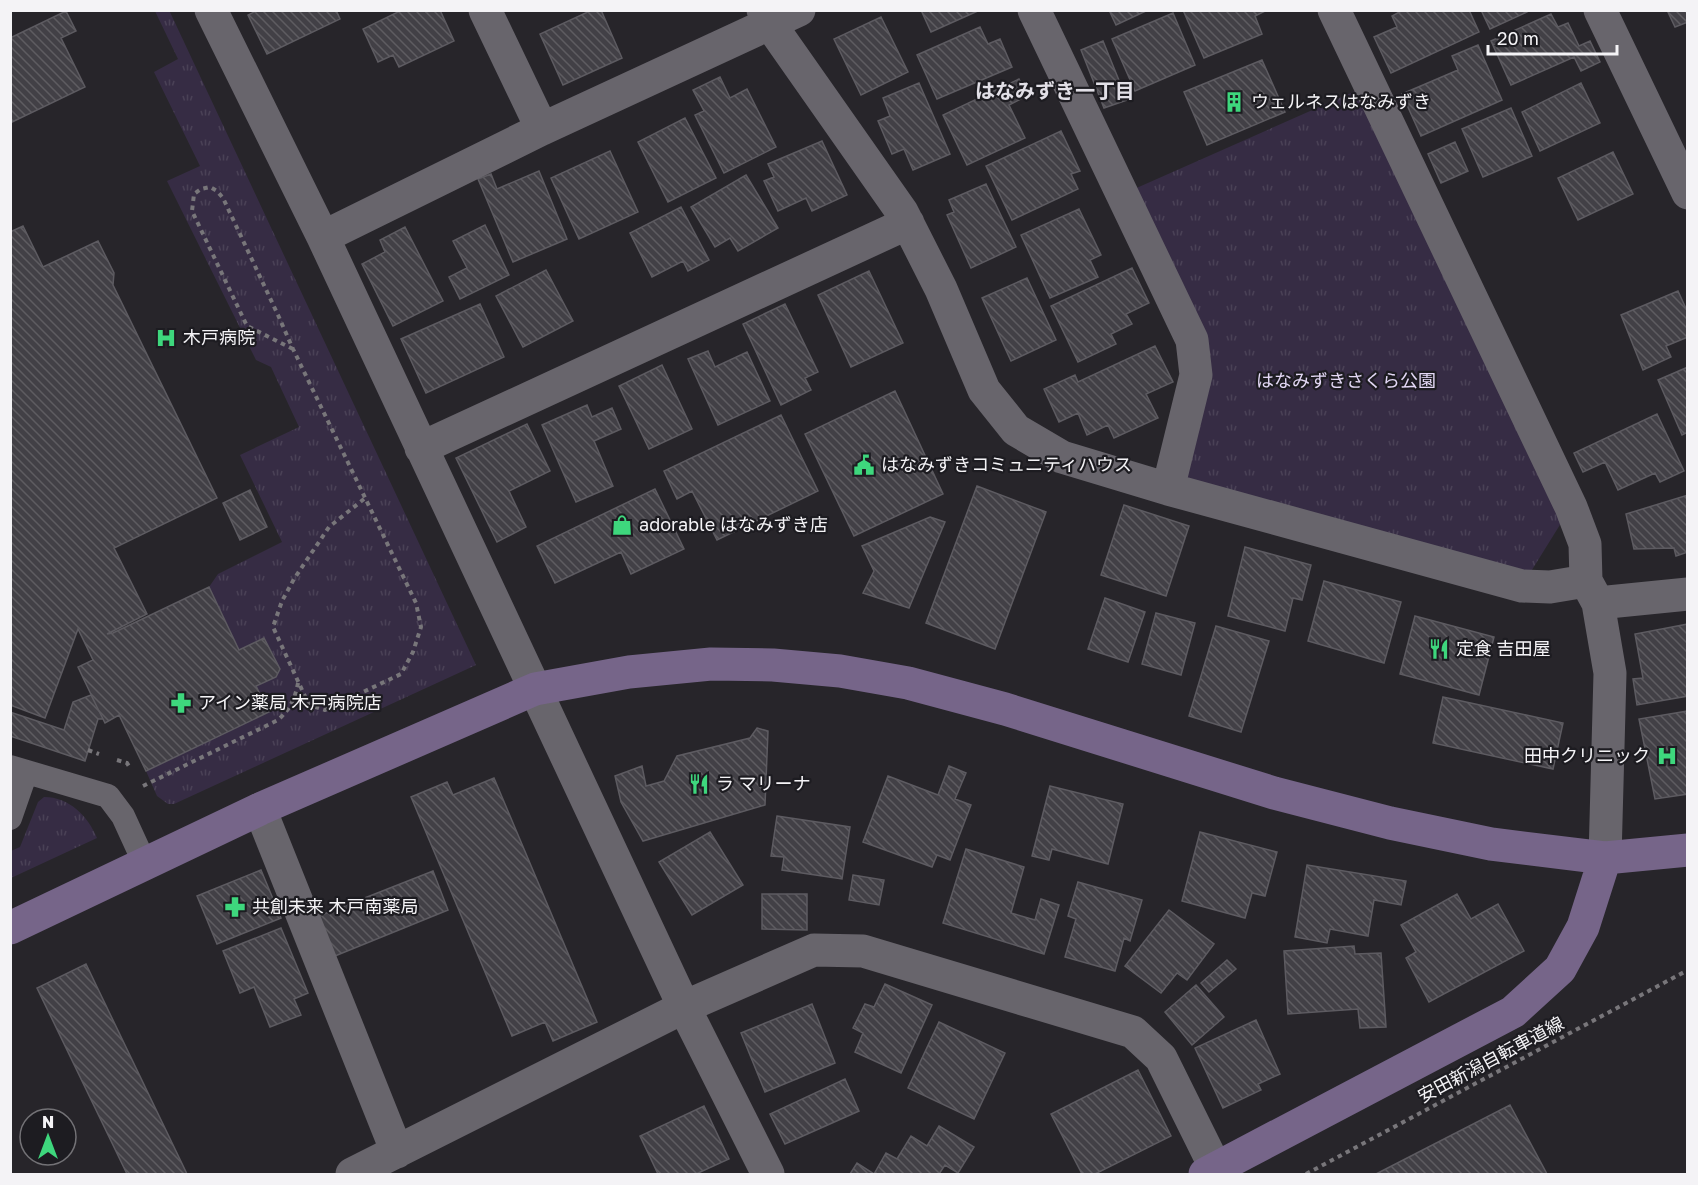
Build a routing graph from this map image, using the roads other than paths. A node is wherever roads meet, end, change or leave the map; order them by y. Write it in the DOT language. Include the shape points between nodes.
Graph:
graph roads {
  1 [pos="211,10"];
  2 [pos="485,10"];
  3 [pos="1034,10"];
  4 [pos="1600,10"];
  5 [pos="1339,12"];
  6 [pos="777,15"];
  7 [pos="542,129"];
  8 [pos="1688,193"];
  9 [pos="908,223"];
  10 [pos="323,237"];
  11 [pos="421,448"];
  12 [pos="1168,489"];
  13 [pos="1592,592"];
  14 [pos="1688,594"];
  15 [pos="535,689"];
  16 [pos="18,770"];
  17 [pos="260,809"];
  18 [pos="10,818"];
  19 [pos="1688,850"];
  20 [pos="1605,858"];
  21 [pos="146,864"];
  22 [pos="10,928"];
  23 [pos="684,1007"];
  24 [pos="397,1152"];
  25 [pos="1210,1172"];
  26 [pos="351,1174"];
  27 [pos="768,1174"];
  1 -- 10 [label="street"];
  2 -- 7 [label="street"];
  3 -- 12 [label="street" via="1192,340 1196,375"];
  4 -- 8 [label="street"];
  5 -- 13 [label="street" via="1571,507 1585,544"];
  6 -- 7 [label="street"];
  6 -- 9 [label="street"];
  7 -- 10 [label="street"];
  9 -- 11 [label="street"];
  9 -- 12 [label="street" via="984,390 1016,430 1062,457"];
  10 -- 11 [label="street"];
  11 -- 15 [label="street"];
  12 -- 13 [label="street" via="1522,586"];
  13 -- 14 [label="street"];
  13 -- 20 [label="street" via="1610,673"];
  15 -- 17 [label="street"];
  15 -- 20 [label="street" via="629,672 711,664 840,671 908,683 1005,709 1274,793 1390,823 1491,844"];
  15 -- 23 [label="street"];
  16 -- 18 [label="lane"];
  16 -- 21 [label="lane" via="108,796 123,816"];
  17 -- 21 [label="street"];
  17 -- 24 [label="street"];
  19 -- 20 [label="street"];
  20 -- 25 [label="street" via="1583,927 1560,969 1513,1012"];
  21 -- 22 [label="street"];
  23 -- 24 [label="street"];
  23 -- 25 [label="street" via="814,950 863,951 1133,1032 1161,1058"];
  23 -- 27 [label="street"];
  24 -- 26 [label="street"];
}
